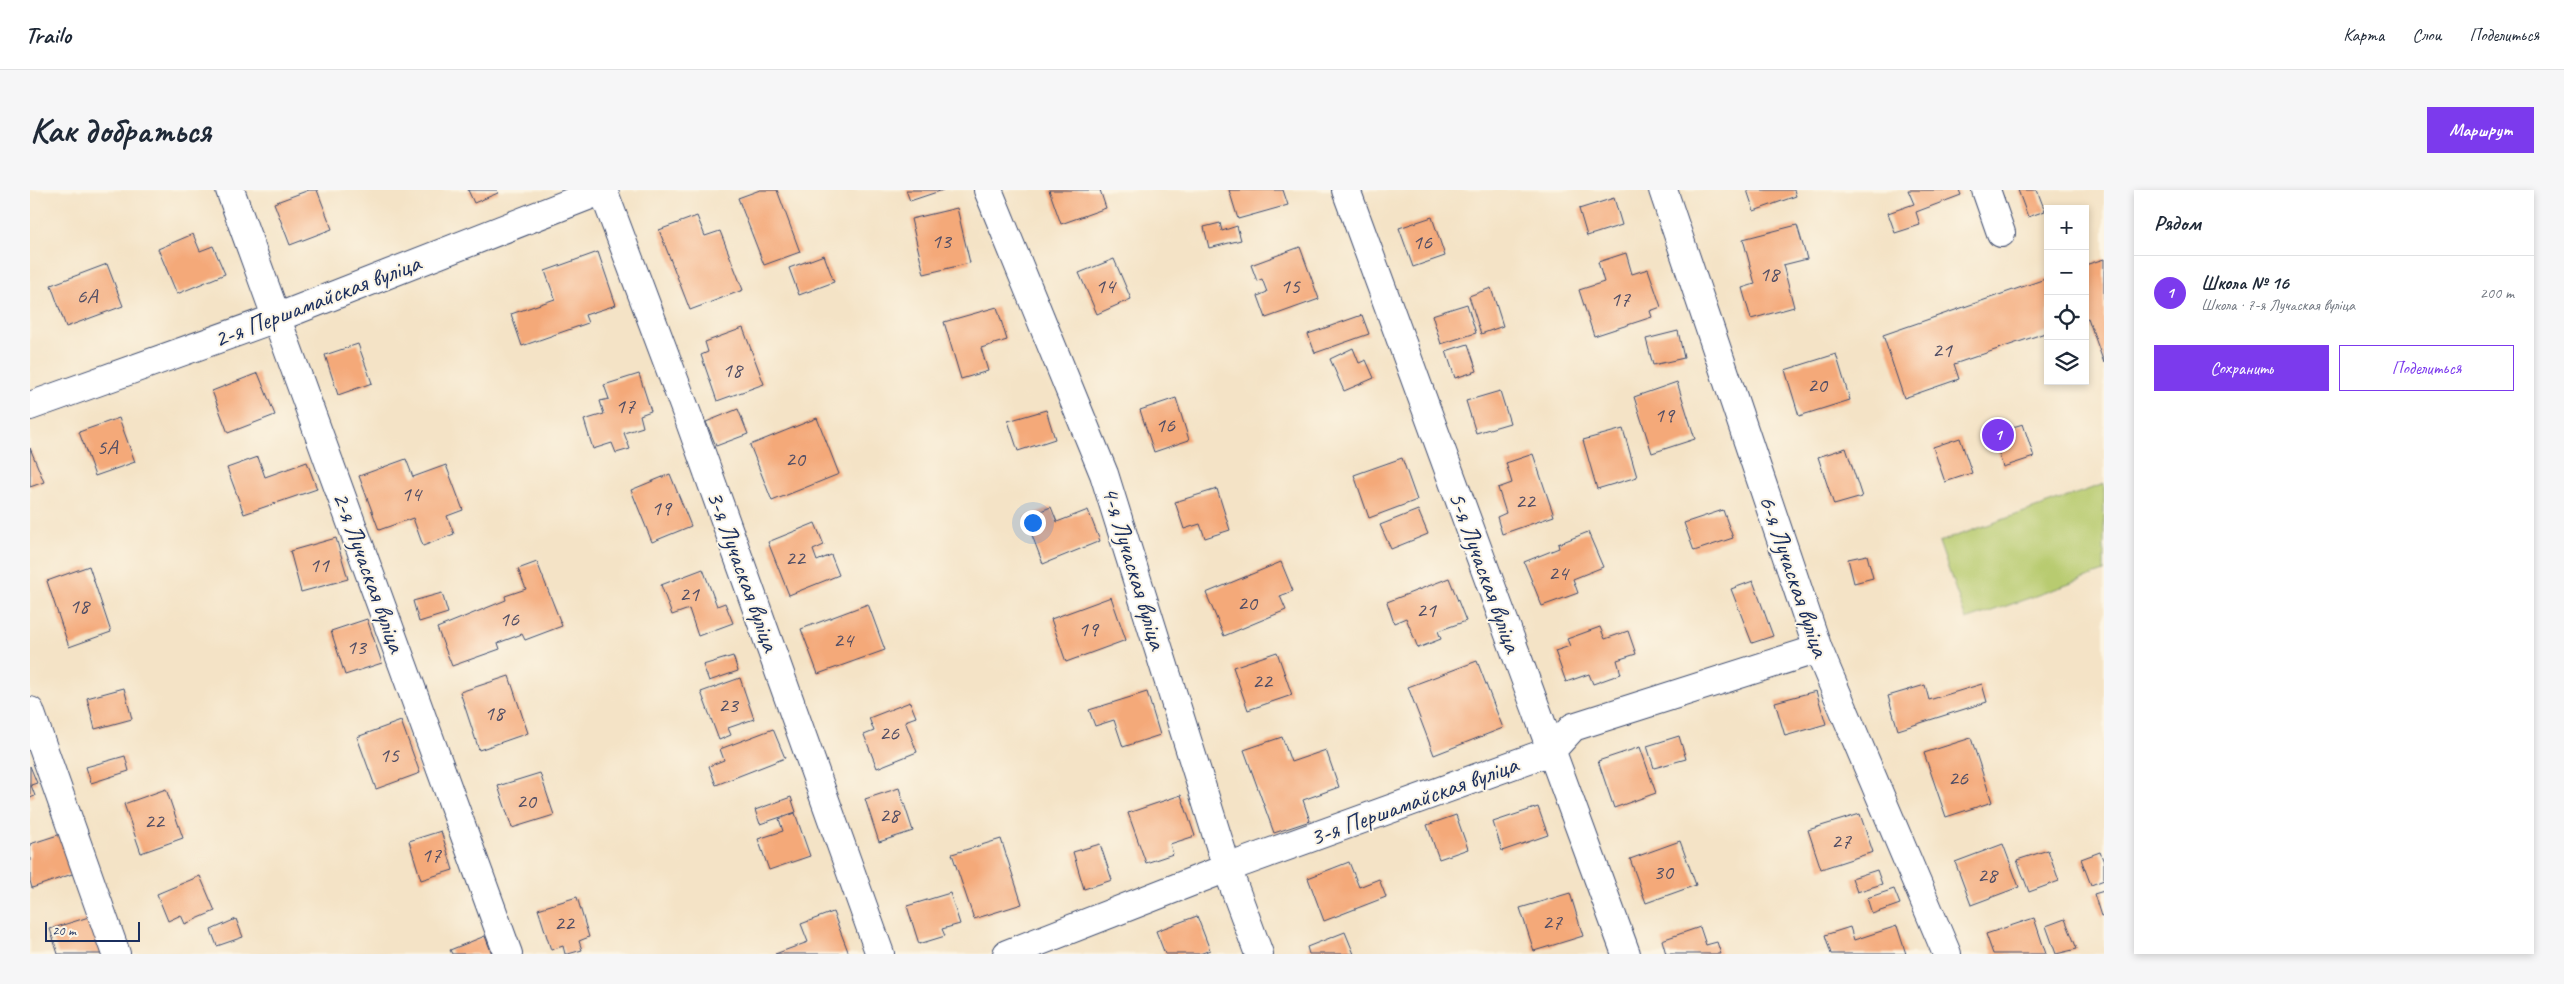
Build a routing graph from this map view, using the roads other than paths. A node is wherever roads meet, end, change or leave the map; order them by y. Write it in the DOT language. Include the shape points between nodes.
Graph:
graph roads {
  1 [pos="230,190"];
  2 [pos="603,190"];
  3 [pos="988,190"];
  4 [pos="1346,190"];
  5 [pos="1663,190"];
  6 [pos="1986,190"];
  7 [pos="2001,233"];
  8 [pos="276,318"];
  9 [pos="30,406"];
  10 [pos="1818,649"];
  11 [pos="30,711"];
  12 [pos="1551,751"];
  13 [pos="1227,868"];
  14 [pos="116,954"];
  15 [pos="508,954"];
  16 [pos="880,954"];
  17 [pos="1007,954"];
  18 [pos="1259,954"];
  19 [pos="1626,954"];
  20 [pos="1947,954"];
  1 -- 8 [label="street, 2-я Лучаская вуліца"];
  2 -- 8 [label="street, 2-я Першамайская вуліца"];
  2 -- 16 [label="street, 3-я Лучаская вуліца" via="690,422"];
  3 -- 13 [label="street, 4-я Лучаская вуліца" via="1104,474"];
  4 -- 12 [label="street, 5-я Лучаская вуліца"];
  5 -- 10 [label="street, 6-я Лучаская вуліца"];
  6 -- 7 [label="street"];
  8 -- 9 [label="street, 2-я Першамайская вуліца"];
  8 -- 15 [label="street, 2-я Лучаская вуліца"];
  10 -- 12 [label="street, 3-я Першамайская вуліца" via="1573,727"];
  10 -- 20 [label="street, 6-я Лучаская вуліца"];
  11 -- 14 [label="street"];
  12 -- 13 [label="street, 3-я Першамайская вуліца"];
  12 -- 19 [label="street, 5-я Лучаская вуліца"];
  13 -- 17 [label="street, 3-я Першамайская вуліца"];
  13 -- 18 [label="street, 4-я Лучаская вуліца"];
}
